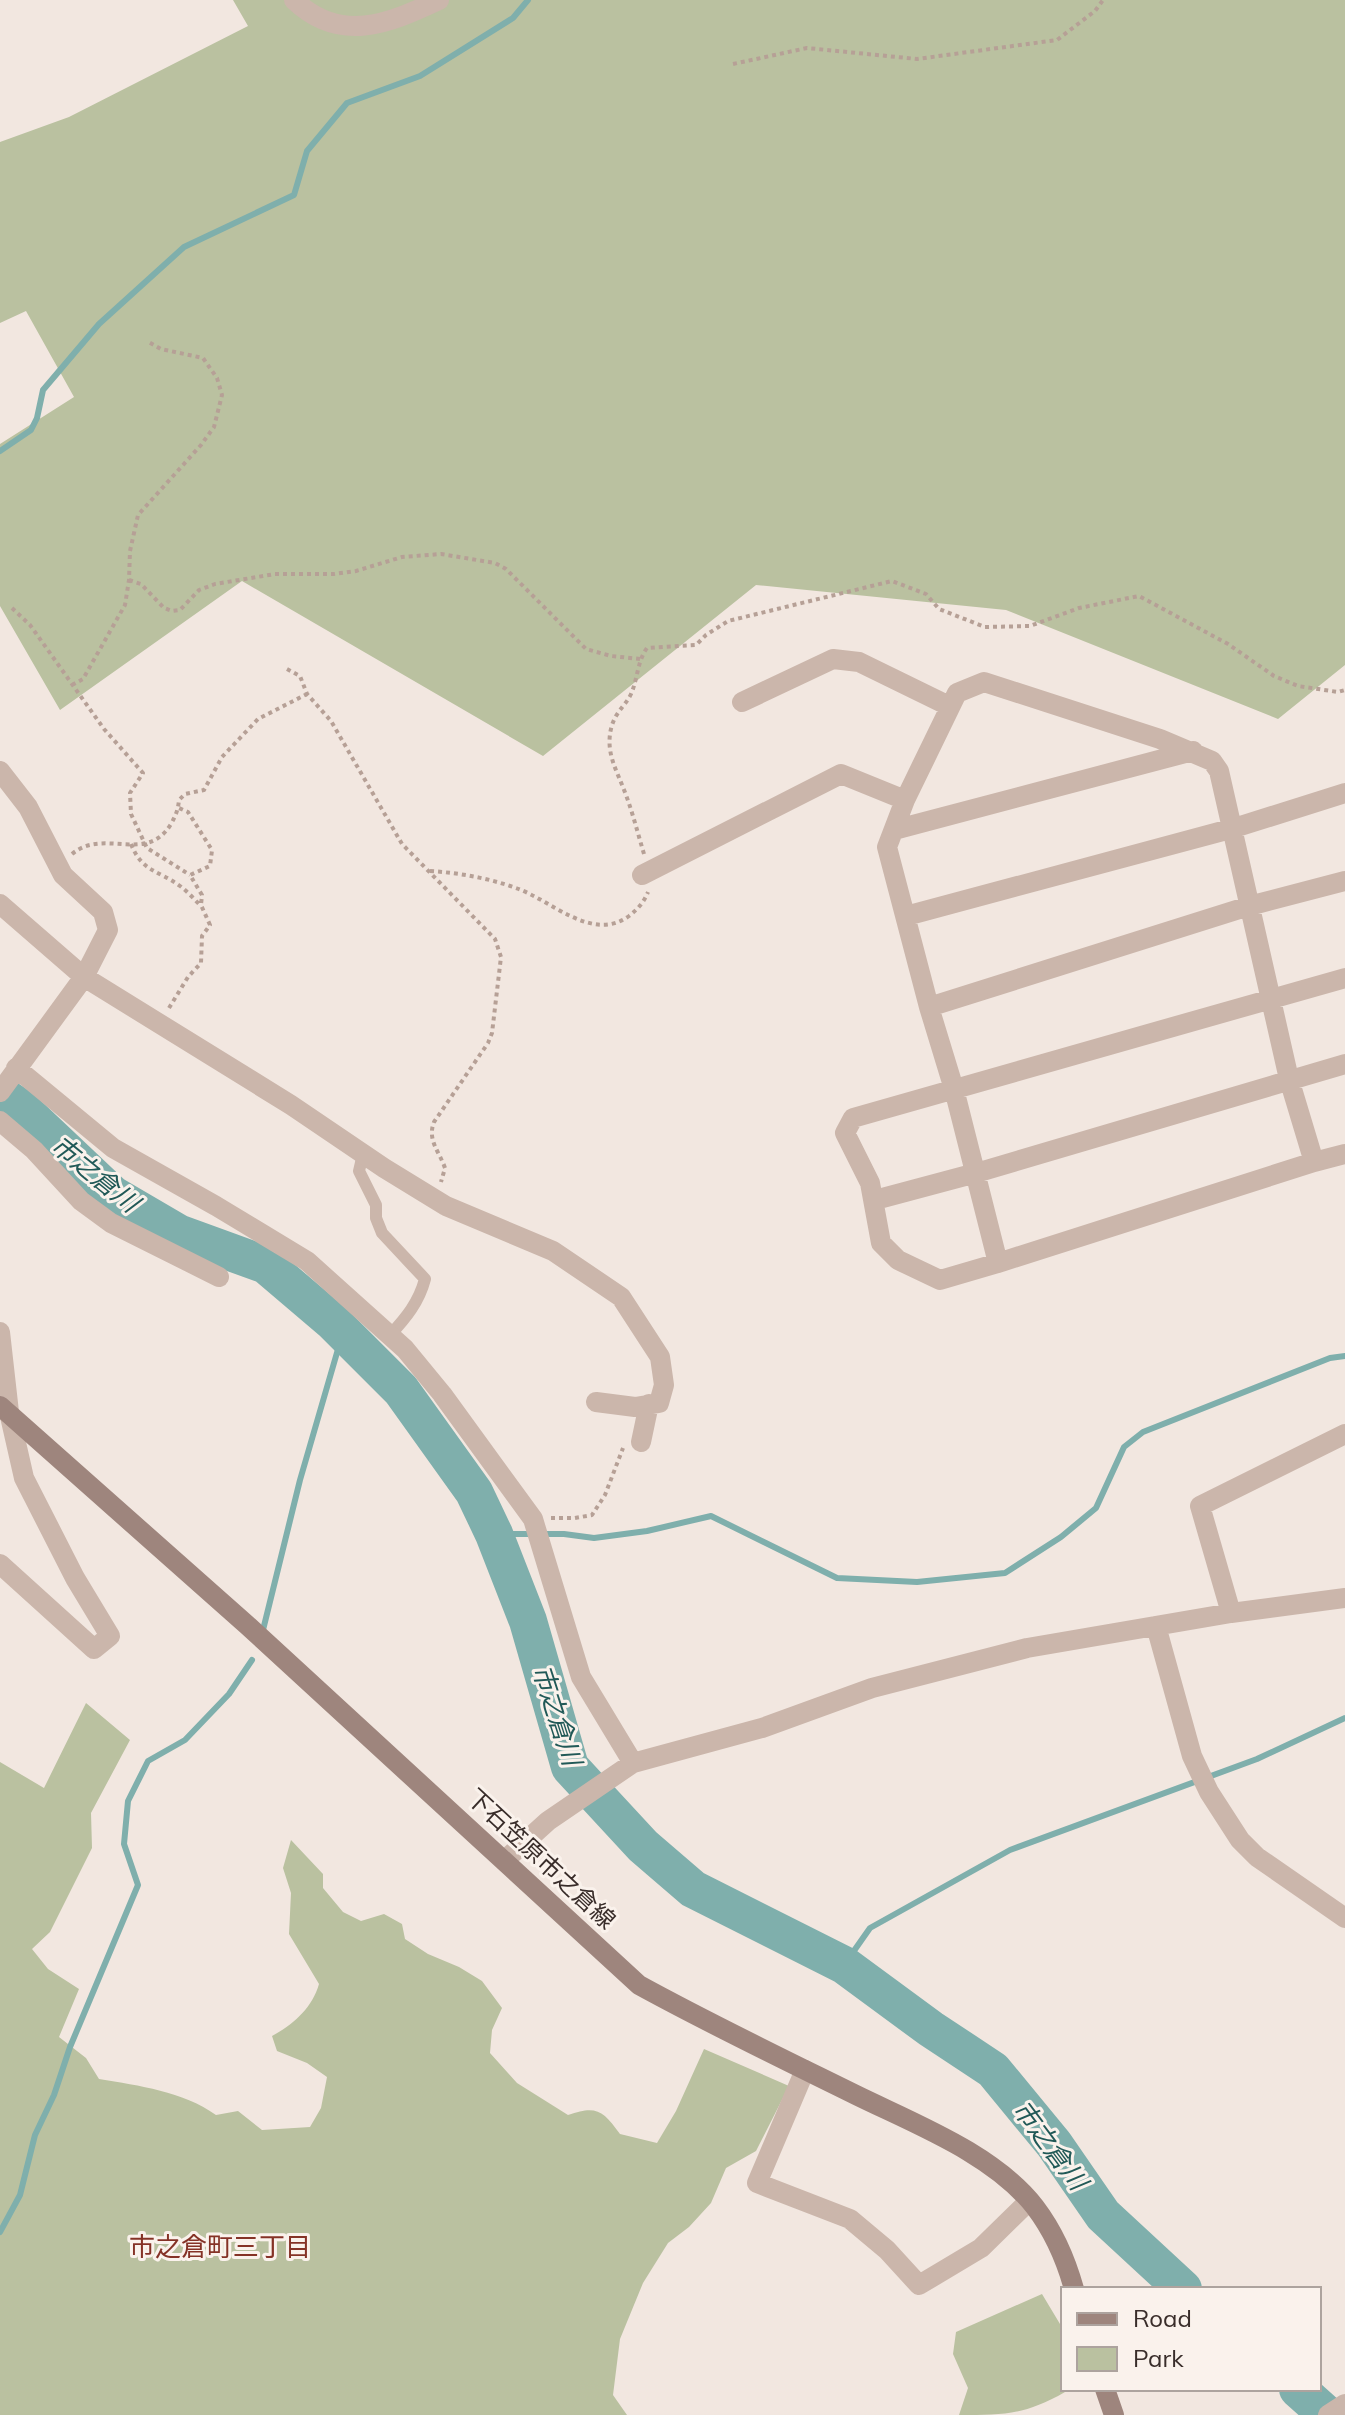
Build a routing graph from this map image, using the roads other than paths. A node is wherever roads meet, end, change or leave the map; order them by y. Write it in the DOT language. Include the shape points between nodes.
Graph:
graph roads {
  1 [pos="294,0"];
  2 [pos="439,0"];
  3 [pos="742,702"];
  4 [pos="949,706"];
  5 [pos="1193,751"];
  6 [pos="0,771"];
  7 [pos="1345,793"];
  8 [pos="905,800"];
  9 [pos="1234,828"];
  10 [pos="894,830"];
  11 [pos="645,874"];
  12 [pos="1345,881"];
  13 [pos="0,904"];
  14 [pos="1249,906"];
  15 [pos="906,916"];
  16 [pos="84,977"];
  17 [pos="1345,978"];
  18 [pos="1271,999"];
  19 [pos="929,1007"];
  20 [pos="1345,1064"];
  21 [pos="16,1068"];
  22 [pos="1289,1079"];
  23 [pos="954,1089"];
  24 [pos="0,1092"];
  25 [pos="0,1121"];
  26 [pos="363,1154"];
  27 [pos="1345,1154"];
  28 [pos="1314,1162"];
  29 [pos="976,1173"];
  30 [pos="875,1200"];
  31 [pos="998,1263"];
  32 [pos="219,1277"];
  33 [pos="0,1332"];
  34 [pos="390,1335"];
  35 [pos="596,1402"];
  36 [pos="649,1404"];
  37 [pos="4,1409"];
  38 [pos="1345,1434"];
  39 [pos="634,1441"];
  40 [pos="0,1564"];
  41 [pos="1345,1598"];
  42 [pos="1231,1613"];
  43 [pos="1156,1626"];
  44 [pos="633,1763"];
  45 [pos="505,1860"];
  46 [pos="1345,1918"];
  47 [pos="805,2070"];
  48 [pos="1029,2201"];
  49 [pos="1073,2287"];
  50 [pos="1106,2391"];
  51 [pos="1345,2404"];
  52 [pos="1114,2415"];
  53 [pos="1328,2415"];
  1 -- 2 [label="street" via="325,23 346,26 374,25"];
  3 -- 4 [label="street" via="833,659 859,662"];
  4 -- 5 [label="street" via="957,693 984,682"];
  4 -- 8 [label="street"];
  5 -- 9 [label="street" via="1219,771"];
  5 -- 10 [label="street"];
  6 -- 16 [label="street" via="28,807 63,875 103,912 108,930"];
  7 -- 9 [label="street"];
  8 -- 10 [label="street"];
  8 -- 11 [label="street" via="841,774"];
  9 -- 14 [label="street"];
  9 -- 15 [label="street"];
  10 -- 15 [label="street" via="887,847"];
  12 -- 14 [label="street"];
  13 -- 16 [label="street"];
  14 -- 18 [label="street"];
  14 -- 19 [label="street"];
  15 -- 19 [label="street"];
  16 -- 21 [label="street"];
  16 -- 26 [label="street"];
  17 -- 18 [label="street"];
  18 -- 22 [label="street"];
  18 -- 23 [label="street"];
  19 -- 23 [label="street"];
  20 -- 22 [label="street"];
  21 -- 24 [label="street"];
  21 -- 34 [label="street" via="113,1148 307,1261"];
  22 -- 28 [label="street"];
  22 -- 29 [label="street"];
  23 -- 29 [label="street"];
  23 -- 30 [label="street" via="853,1118 845,1133"];
  25 -- 32 [label="street" via="81,1201 111,1223"];
  26 -- 34 [label="lane" via="359,1171 376,1205 382,1233 425,1279 421,1295"];
  26 -- 36 [label="street" via="446,1206 553,1251 621,1297 660,1357 664,1385 659,1403"];
  27 -- 28 [label="street"];
  28 -- 31 [label="street"];
  29 -- 30 [label="street"];
  29 -- 31 [label="street"];
  30 -- 31 [label="street" via="881,1243 898,1260 940,1280"];
  33 -- 37 [label="street"];
  34 -- 44 [label="street" via="442,1394 533,1519 581,1677"];
  35 -- 36 [label="street"];
  36 -- 39 [label="street"];
  37 -- 40 [label="street" via="24,1478 110,1636 94,1649"];
  37 -- 45 [label="main road, 下石笠原市之倉線"];
  38 -- 42 [label="street" via="1200,1506"];
  41 -- 42 [label="street"];
  42 -- 43 [label="street"];
  43 -- 44 [label="street" via="1027,1648 886,1684 762,1728"];
  43 -- 46 [label="street" via="1192,1756 1240,1840"];
  44 -- 45 [label="street" via="548,1821"];
  45 -- 47 [label="main road, 下石笠原市之倉線" via="639,1985"];
  47 -- 48 [label="main road, 下石笠原市之倉線" via="957,2144 1004,2176"];
  47 -- 48 [label="street" via="757,2183 850,2219 919,2285 981,2248"];
  48 -- 49 [label="main road, 下石笠原市之倉線" via="1064,2254"];
  50 -- 52 [label="main road"];
  51 -- 53 [label="street"];
}
